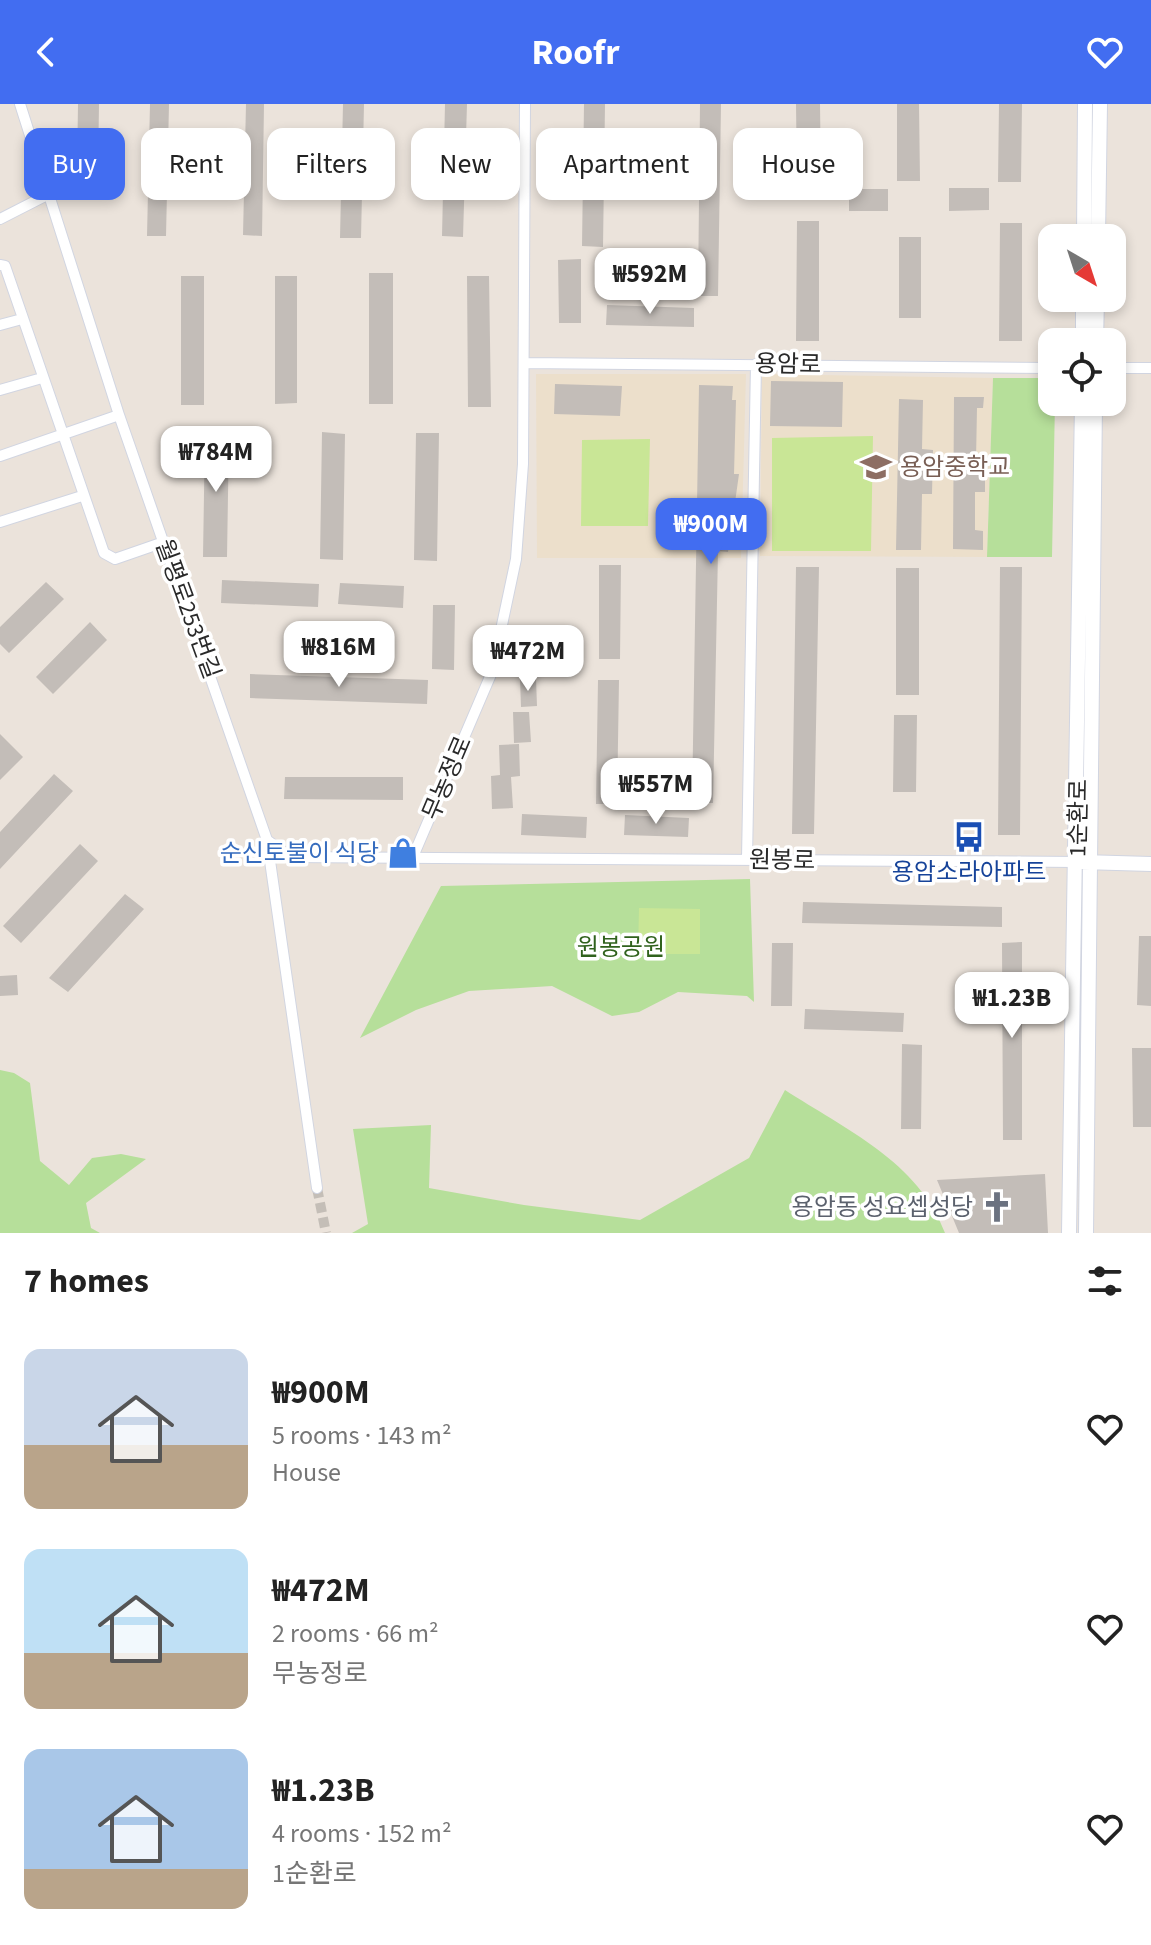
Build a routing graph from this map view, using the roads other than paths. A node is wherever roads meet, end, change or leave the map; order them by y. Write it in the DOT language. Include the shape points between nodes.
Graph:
graph roads {
  1 [pos="20,104"];
  2 [pos="525,104"];
  3 [pos="1085,104"];
  4 [pos="1100,104"];
  5 [pos="28,128"];
  6 [pos="37,200"];
  7 [pos="51,200"];
  8 [pos="0,219"];
  9 [pos="1084,224"];
  10 [pos="1098,224"];
  11 [pos="0,265"];
  12 [pos="22,319"];
  13 [pos="0,325"];
  14 [pos="524,363"];
  15 [pos="756,364"];
  16 [pos="1038,368"];
  17 [pos="1126,368"];
  18 [pos="1151,368"];
  19 [pos="42,378"];
  20 [pos="0,390"];
  21 [pos="119,415"];
  22 [pos="1082,416"];
  23 [pos="1095,416"];
  24 [pos="64,436"];
  25 [pos="0,456"];
  26 [pos="82,496"];
  27 [pos="0,522"];
  28 [pos="164,542"];
  29 [pos="267,840"];
  30 [pos="412,859"];
  31 [pos="747,859"];
  32 [pos="1084,862"];
  33 [pos="1151,864"];
  34 [pos="317,1188"];
  35 [pos="1069,1233"];
  36 [pos="1086,1233"];
  1 -- 5 [label="street, 월평로253번길"];
  2 -- 14 [label="street, 무농정로"];
  3 -- 9 [label="street"];
  4 -- 10 [label="street"];
  6 -- 8 [label="street"];
  7 -- 21 [label="street, 월평로253번길"];
  11 -- 12 [label="street" via="5,266"];
  12 -- 13 [label="street"];
  12 -- 19 [label="street"];
  14 -- 15 [label="street, 용암로"];
  14 -- 30 [label="street, 무농정로" via="516,559 492,672"];
  15 -- 16 [label="street, 용암로"];
  15 -- 31 [label="street"];
  17 -- 18 [label="street"];
  19 -- 20 [label="street"];
  19 -- 24 [label="street"];
  21 -- 24 [label="street"];
  21 -- 28 [label="street, 월평로253번길"];
  22 -- 32 [label="street, 1순환로"];
  23 -- 32 [label="street, 1순환로"];
  24 -- 25 [label="street"];
  24 -- 26 [label="street"];
  26 -- 27 [label="street"];
  26 -- 28 [label="street" via="104,553 115,559"];
  28 -- 29 [label="street, 월평로253번길"];
  29 -- 30 [label="street" via="290,857"];
  29 -- 34 [label="street"];
  30 -- 31 [label="street, 원봉로"];
  31 -- 32 [label="street, 원봉로"];
  32 -- 33 [label="street, 원봉로"];
  32 -- 35 [label="street, 1순환로"];
  32 -- 36 [label="street, 1순환로"];
}
